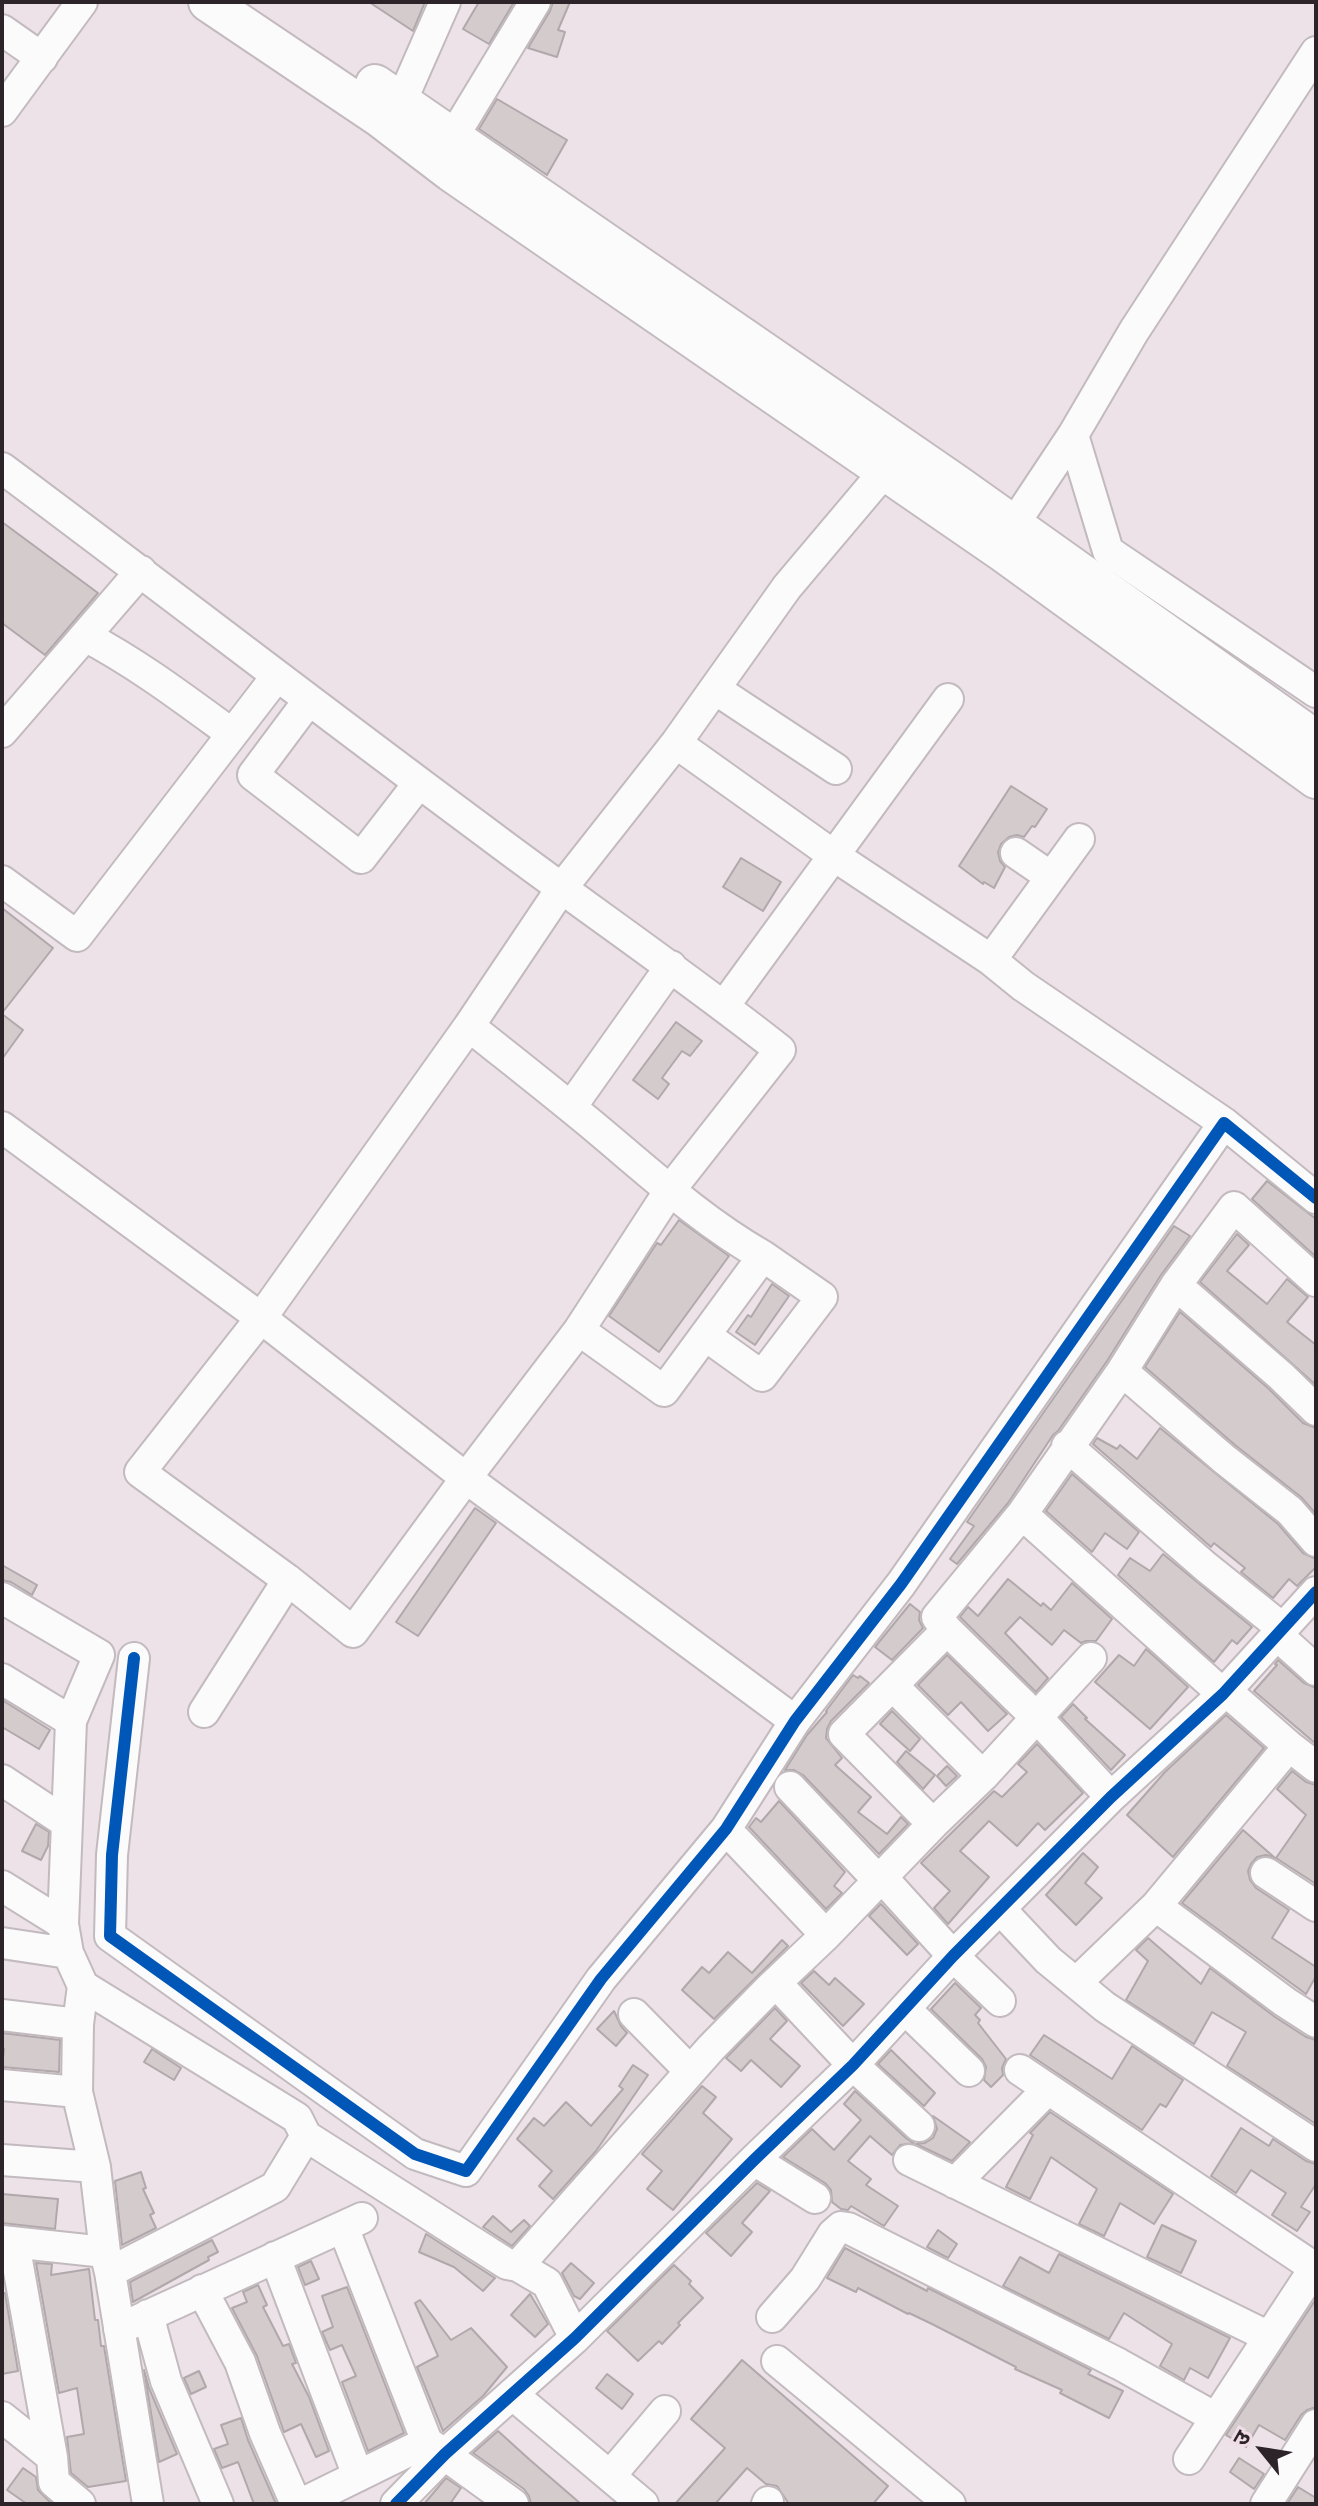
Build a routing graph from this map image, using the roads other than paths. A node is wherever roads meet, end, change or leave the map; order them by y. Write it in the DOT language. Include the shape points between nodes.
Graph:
graph roads {
  1 [pos="82,2"];
  2 [pos="208,2"];
  3 [pos="254,2"];
  4 [pos="445,2"];
  5 [pos="535,2"];
  6 [pos="2,30"];
  7 [pos="1316,52"];
  8 [pos="42,58"];
  9 [pos="401,102"];
  10 [pos="2,111"];
  11 [pos="453,137"];
  12 [pos="1073,435"];
  13 [pos="2,468"];
  14 [pos="884,472"];
  15 [pos="1006,536"];
  16 [pos="141,571"];
  17 [pos="85,636"];
  18 [pos="277,676"];
  19 [pos="715,689"];
  20 [pos="1316,692"];
  21 [pos="948,699"];
  22 [pos="309,700"];
  23 [pos="2,732"];
  24 [pos="232,734"];
  25 [pos="1316,740"];
  26 [pos="676,743"];
  27 [pos="836,769"];
  28 [pos="1316,779"];
  29 [pos="419,783"];
  30 [pos="1079,839"];
  31 [pos="1016,853"];
  32 [pos="833,855"];
  33 [pos="1051,877"];
  34 [pos="2,881"];
  35 [pos="561,889"];
  36 [pos="991,960"];
  37 [pos="671,966"];
  38 [pos="724,1006"];
  39 [pos="469,1026"];
  40 [pos="571,1107"];
  41 [pos="1224,1123"];
  42 [pos="2,1127"];
  43 [pos="670,1190"];
  44 [pos="1316,1198"];
  45 [pos="763,1256"];
  46 [pos="1316,1281"];
  47 [pos="1176,1285"];
  48 [pos="261,1318"];
  49 [pos="579,1330"];
  50 [pos="706,1336"];
  51 [pos="1122,1371"];
  52 [pos="1316,1410"];
  53 [pos="1067,1446"];
  54 [pos="466,1478"];
  55 [pos="1022,1514"];
  56 [pos="1316,1541"];
  57 [pos="288,1580"];
  58 [pos="1316,1592"];
  59 [pos="2,1598"];
  60 [pos="947,1630"];
  61 [pos="1279,1631"];
  62 [pos="134,1658"];
  63 [pos="1091,1658"];
  64 [pos="1316,1670"];
  65 [pos="2,1679"];
  66 [pos="894,1687"];
  67 [pos="1224,1692"];
  68 [pos="204,1712"];
  69 [pos="1037,1718"];
  70 [pos="71,1721"];
  71 [pos="795,1721"];
  72 [pos="1289,1746"];
  73 [pos="1316,1767"];
  74 [pos="983,1776"];
  75 [pos="2,1780"];
  76 [pos="790,1787"];
  77 [pos="1111,1797"];
  78 [pos="67,1823"];
  79 [pos="933,1824"];
  80 [pos="736,1840"];
  81 [pos="1266,1873"];
  82 [pos="879,1881"];
  83 [pos="2,1886"];
  84 [pos="1156,1906"];
  85 [pos="1316,1906"];
  86 [pos="1000,1909"];
  87 [pos="826,1935"];
  88 [pos="66,1938"];
  89 [pos="2,1943"];
  90 [pos="953,1956"];
  91 [pos="776,1983"];
  92 [pos="1076,1983"];
  93 [pos="83,1986"];
  94 [pos="1000,2001"];
  95 [pos="905,2009"];
  96 [pos="634,2014"];
  97 [pos="2,2015"];
  98 [pos="1316,2022"];
  99 [pos="78,2024"];
  100 [pos="853,2065"];
  101 [pos="1020,2070"];
  102 [pos="690,2071"];
  103 [pos="969,2071"];
  104 [pos="2,2085"];
  105 [pos="1048,2089"];
  106 [pos="77,2092"];
  107 [pos="919,2126"];
  108 [pos="306,2136"];
  109 [pos="1316,2146"];
  110 [pos="2,2160"];
  111 [pos="754,2160"];
  112 [pos="909,2160"];
  113 [pos="95,2167"];
  114 [pos="955,2183"];
  115 [pos="815,2198"];
  116 [pos="8,2242"];
  117 [pos="275,2257"];
  118 [pos="107,2262"];
  119 [pos="518,2266"];
  120 [pos="1315,2267"];
  121 [pos="202,2290"];
  122 [pos="148,2315"];
  123 [pos="772,2317"];
  124 [pos="119,2329"];
  125 [pos="1269,2337"];
  126 [pos="575,2338"];
  127 [pos="777,2361"];
  128 [pos="512,2394"];
  129 [pos="665,2411"];
  130 [pos="2,2417"];
  131 [pos="1216,2418"];
  132 [pos="1316,2425"];
  133 [pos="436,2448"];
  134 [pos="52,2457"];
  135 [pos="1189,2459"];
  136 [pos="358,2476"];
  137 [pos="610,2476"];
  138 [pos="80,2504"];
  139 [pos="148,2504"];
  140 [pos="218,2504"];
  141 [pos="298,2504"];
  142 [pos="396,2504"];
  143 [pos="513,2504"];
  144 [pos="643,2504"];
  145 [pos="950,2504"];
  146 [pos="1266,2504"];
  1 -- 8 [label="street"];
  2 -- 14 [label="main road"];
  3 -- 9 [label="main road"];
  4 -- 9 [label="street"];
  5 -- 11 [label="street"];
  6 -- 8 [label="street"];
  7 -- 12 [label="street" via="1134,331"];
  8 -- 10 [label="street"];
  9 -- 11 [label="main road"];
  11 -- 15 [label="main road"];
  12 -- 15 [label="street"];
  12 -- 20 [label="street" via="1108,551"];
  13 -- 16 [label="street"];
  14 -- 15 [label="main road"];
  14 -- 19 [label="street" via="787,587"];
  15 -- 25 [label="main road"];
  15 -- 28 [label="main road"];
  16 -- 17 [label="street"];
  16 -- 18 [label="street"];
  17 -- 23 [label="street"];
  17 -- 24 [label="street" via="156,678"];
  18 -- 22 [label="street"];
  18 -- 24 [label="street"];
  19 -- 26 [label="street"];
  19 -- 27 [label="street"];
  21 -- 32 [label="street" via="908,773"];
  22 -- 29 [label="street"];
  22 -- 29 [label="street" via="253,775 361,858"];
  24 -- 34 [label="street" via="77,936"];
  26 -- 32 [label="street"];
  26 -- 35 [label="street"];
  29 -- 35 [label="street"];
  30 -- 33 [label="street"];
  31 -- 33 [label="street"];
  32 -- 36 [label="street"];
  32 -- 38 [label="street"];
  33 -- 36 [label="street"];
  35 -- 37 [label="street"];
  35 -- 39 [label="street"];
  36 -- 41 [label="street"];
  37 -- 38 [label="street"];
  37 -- 40 [label="street"];
  38 -- 43 [label="street" via="780,1050"];
  39 -- 40 [label="street"];
  39 -- 48 [label="street"];
  40 -- 43 [label="street"];
  41 -- 44 [label="street"];
  41 -- 71 [label="street" via="942,1528"];
  42 -- 48 [label="street"];
  43 -- 45 [label="street"];
  43 -- 49 [label="street"];
  45 -- 50 [label="street"];
  45 -- 50 [label="street" via="822,1297 762,1376"];
  46 -- 47 [label="street" via="1234,1207"];
  47 -- 51 [label="street"];
  47 -- 52 [label="street"];
  48 -- 54 [label="street"];
  48 -- 57 [label="street" via="140,1472"];
  49 -- 50 [label="street" via="664,1391"];
  49 -- 54 [label="street"];
  51 -- 53 [label="street"];
  51 -- 56 [label="street" via="1290,1511"];
  53 -- 55 [label="street"];
  53 -- 61 [label="street"];
  54 -- 57 [label="street" via="353,1632"];
  54 -- 71 [label="street"];
  55 -- 60 [label="street" via="937,1617"];
  55 -- 67 [label="street"];
  57 -- 68 [label="street"];
  58 -- 61 [label="street"];
  59 -- 70 [label="street" via="99,1655"];
  60 -- 66 [label="street"];
  60 -- 69 [label="street"];
  61 -- 64 [label="street"];
  61 -- 67 [label="street"];
  62 -- 71 [label="street" via="112,1855 110,1936 415,2154 466,2171 601,1979 726,1829"];
  63 -- 69 [label="street"];
  65 -- 70 [label="street"];
  66 -- 74 [label="street"];
  66 -- 79 [label="street" via="844,1734"];
  67 -- 72 [label="street"];
  67 -- 77 [label="street"];
  69 -- 74 [label="street"];
  69 -- 77 [label="street"];
  70 -- 78 [label="street"];
  72 -- 73 [label="street"];
  72 -- 84 [label="street"];
  74 -- 79 [label="street"];
  75 -- 78 [label="street"];
  76 -- 82 [label="street"];
  77 -- 86 [label="street"];
  78 -- 88 [label="street"];
  79 -- 82 [label="street"];
  80 -- 87 [label="street"];
  81 -- 85 [label="street"];
  82 -- 87 [label="street"];
  82 -- 90 [label="street" via="887,1883"];
  83 -- 88 [label="street"];
  84 -- 92 [label="street"];
  84 -- 98 [label="street"];
  86 -- 90 [label="street"];
  86 -- 92 [label="street"];
  87 -- 91 [label="street"];
  88 -- 89 [label="street"];
  88 -- 93 [label="street"];
  90 -- 94 [label="street"];
  90 -- 95 [label="street"];
  91 -- 100 [label="street"];
  91 -- 102 [label="street"];
  92 -- 109 [label="street"];
  93 -- 99 [label="street"];
  93 -- 108 [label="street" via="297,2118"];
  95 -- 100 [label="street"];
  95 -- 103 [label="street"];
  96 -- 102 [label="street"];
  97 -- 99 [label="street"];
  99 -- 106 [label="street"];
  100 -- 107 [label="street"];
  100 -- 111 [label="street"];
  101 -- 105 [label="street"];
  102 -- 119 [label="street"];
  104 -- 106 [label="street"];
  105 -- 114 [label="street"];
  105 -- 120 [label="street"];
  106 -- 113 [label="street"];
  108 -- 118 [label="street" via="275,2187"];
  108 -- 119 [label="street" via="472,2243"];
  110 -- 113 [label="street"];
  111 -- 115 [label="street"];
  111 -- 126 [label="street"];
  112 -- 114 [label="street"];
  113 -- 118 [label="street"];
  114 -- 125 [label="street"];
  116 -- 118 [label="street"];
  116 -- 134 [label="street"];
  117 -- 121 [label="street"];
  117 -- 133 [label="street" via="352,2222"];
  117 -- 136 [label="street"];
  118 -- 124 [label="street"];
  119 -- 126 [label="street" via="547,2283"];
  120 -- 125 [label="street"];
  121 -- 122 [label="street"];
  121 -- 141 [label="street" via="240,2362"];
  122 -- 124 [label="street"];
  122 -- 140 [label="street" via="166,2381"];
  123 -- 131 [label="street" via="805,2279 833,2234 848,2228"];
  124 -- 139 [label="street"];
  125 -- 131 [label="street"];
  126 -- 128 [label="street"];
  127 -- 145 [label="street"];
  128 -- 133 [label="street"];
  128 -- 137 [label="street"];
  129 -- 137 [label="street"];
  130 -- 134 [label="street"];
  131 -- 135 [label="street"];
  132 -- 146 [label="street"];
  133 -- 136 [label="street"];
  133 -- 142 [label="street"];
  133 -- 143 [label="street"];
  134 -- 138 [label="street" via="54,2482"];
  136 -- 141 [label="street"];
  137 -- 144 [label="street"];
}
